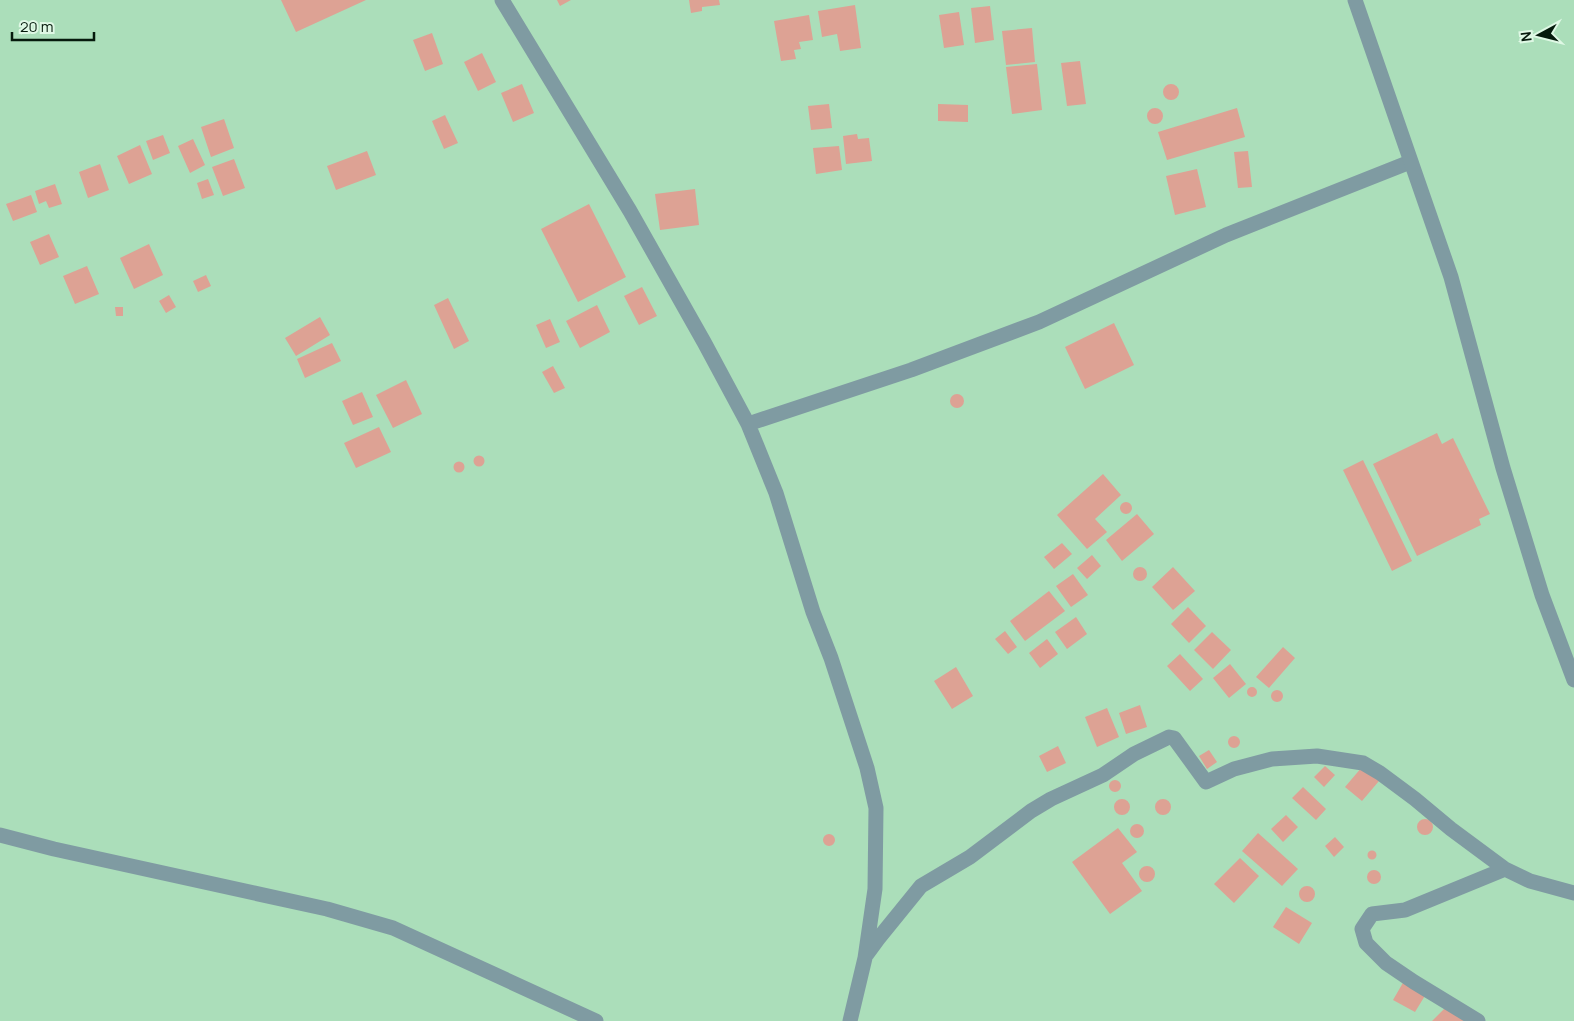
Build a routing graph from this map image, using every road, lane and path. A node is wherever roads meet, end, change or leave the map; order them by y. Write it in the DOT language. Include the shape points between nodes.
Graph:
graph roads {
  1 [pos="502,0"];
  2 [pos="1355,0"];
  3 [pos="1410,162"];
  4 [pos="748,424"];
  5 [pos="1574,680"];
  6 [pos="0,835"];
  7 [pos="1505,869"];
  8 [pos="1574,893"];
  9 [pos="864,958"];
  10 [pos="596,1021"];
  11 [pos="850,1021"];
  12 [pos="1478,1021"];
  1 -- 4 [label="street" via="630,211"];
  2 -- 3 [label="street"];
  3 -- 4 [label="street" via="1226,235 1038,322 911,370"];
  3 -- 5 [label="street" via="1451,277 1503,468 1542,595"];
  4 -- 9 [label="street" via="776,493 813,612 831,658 867,768 876,808 875,889"];
  6 -- 10 [label="street" via="328,909 393,928"];
  7 -- 8 [label="street" via="1530,881"];
  7 -- 9 [label="street" via="1363,763 1317,756 1272,759 1234,769 1206,782 1174,738 1169,737 1134,754 1103,775 1051,799 970,857 928,880"];
  7 -- 12 [label="street" via="1405,910 1372,914 1362,928 1366,943 1386,963"];
  9 -- 11 [label="street"];
}
